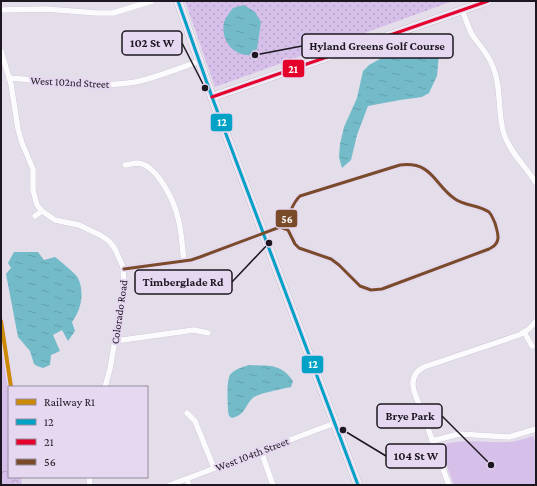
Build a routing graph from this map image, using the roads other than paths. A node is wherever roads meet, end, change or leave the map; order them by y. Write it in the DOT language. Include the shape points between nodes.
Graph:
graph roads {
  1 [pos="152,1"];
  2 [pos="178,1"];
  3 [pos="488,1"];
  4 [pos="1,10"];
  5 [pos="462,10"];
  6 [pos="1,51"];
  7 [pos="200,61"];
  8 [pos="9,78"];
  9 [pos="212,97"];
  10 [pos="125,165"];
  11 [pos="536,183"];
  12 [pos="42,211"];
  13 [pos="35,216"];
  14 [pos="280,227"];
  15 [pos="266,232"];
  16 [pos="184,261"];
  17 [pos="124,269"];
  18 [pos="536,321"];
  19 [pos="524,332"];
  20 [pos="208,333"];
  21 [pos="115,341"];
  22 [pos="532,346"];
  23 [pos="105,386"];
  24 [pos="187,413"];
  25 [pos="334,423"];
  26 [pos="536,429"];
  27 [pos="432,441"];
  28 [pos="261,451"];
  29 [pos="214,468"];
  30 [pos="187,479"];
  31 [pos="170,485"];
  32 [pos="189,485"];
  33 [pos="273,485"];
  34 [pos="358,485"];
  35 [pos="449,485"];
  1 -- 4 [label="street" via="113,12"];
  2 -- 7 [label="street"];
  3 -- 5 [label="street"];
  5 -- 9 [label="street"];
  5 -- 11 [label="street" via="472,34 489,59 496,75 504,134"];
  6 -- 8 [label="street"];
  7 -- 8 [label="street, West 102nd Street" via="123,83 95,85"];
  7 -- 9 [label="street"];
  8 -- 12 [label="street" via="18,129 33,169 34,198"];
  9 -- 15 [label="street"];
  10 -- 16 [label="street" via="143,165 158,177 178,217"];
  12 -- 13 [label="street"];
  12 -- 17 [label="street, Colorado Road" via="55,220 79,225 100,235 115,249"];
  14 -- 14 [label="street" via="288,219 293,204 300,196 407,164 426,170 455,199 488,212 493,219 499,240 490,249 382,289 371,290 360,286 331,259 299,248 288,230"];
  14 -- 15 [label="street"];
  15 -- 16 [label="street"];
  15 -- 25 [label="street"];
  16 -- 17 [label="street"];
  17 -- 21 [label="street, Colorado Road" via="124,288"];
  18 -- 19 [label="street"];
  19 -- 22 [label="street"];
  19 -- 27 [label="street" via="424,367 415,374 412,385"];
  20 -- 21 [label="street" via="194,330"];
  21 -- 23 [label="street, Colorado Road"];
  24 -- 29 [label="street" via="195,421"];
  25 -- 28 [label="street, West 104th Street"];
  25 -- 34 [label="street"];
  26 -- 27 [label="street" via="509,436 459,434"];
  27 -- 35 [label="street"];
  28 -- 29 [label="street, West 104th Street"];
  28 -- 33 [label="street"];
  29 -- 30 [label="street, West 104th Street"];
  30 -- 31 [label="street, West 104th Street"];
  30 -- 32 [label="street"];
}
